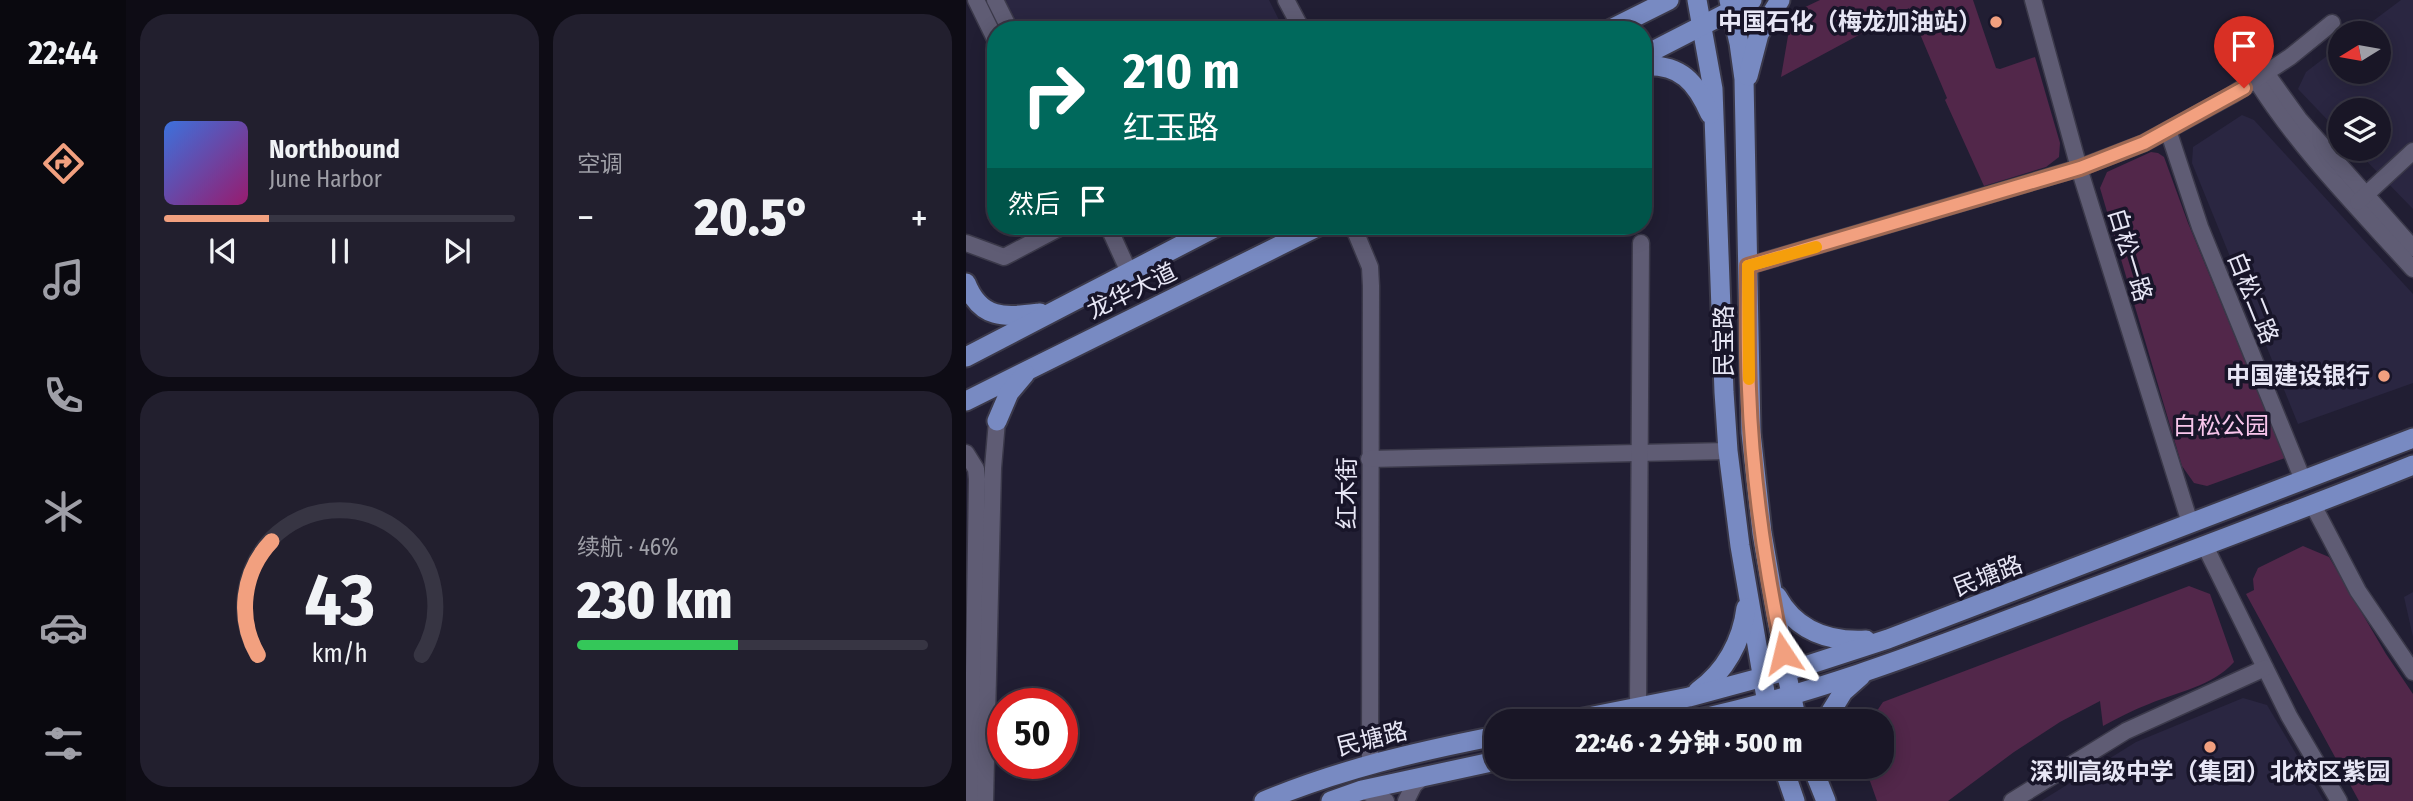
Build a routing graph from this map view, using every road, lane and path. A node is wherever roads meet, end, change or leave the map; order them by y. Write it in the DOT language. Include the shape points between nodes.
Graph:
graph roads {
  1 [pos="976,0"];
  2 [pos="995,0"];
  3 [pos="1286,0"];
  4 [pos="1640,0"];
  5 [pos="1669,0"];
  6 [pos="1697,0"];
  7 [pos="1752,0"];
  8 [pos="1780,0"];
  9 [pos="2033,0"];
  10 [pos="1730,5"];
  11 [pos="1006,21"];
  12 [pos="1297,21"];
  13 [pos="1621,21"];
  14 [pos="1627,21"];
  15 [pos="987,23"];
  16 [pos="1702,25"];
  17 [pos="2328,26"];
  18 [pos="1652,51"];
  19 [pos="1652,66"];
  20 [pos="2261,76"];
  21 [pos="1744,97"];
  22 [pos="1715,126"];
  23 [pos="2168,130"];
  24 [pos="2413,151"];
  25 [pos="2080,168"];
  26 [pos="2360,200"];
  27 [pos="1046,235"];
  28 [pos="1112,235"];
  29 [pos="1201,235"];
  30 [pos="1302,235"];
  31 [pos="1357,235"];
  32 [pos="966,243"];
  33 [pos="1641,243"];
  34 [pos="2413,248"];
  35 [pos="1748,266"];
  36 [pos="2413,269"];
  37 [pos="1129,272"];
  38 [pos="966,283"];
  39 [pos="966,295"];
  40 [pos="966,309"];
  41 [pos="1052,312"];
  42 [pos="966,357"];
  43 [pos="1035,366"];
  44 [pos="966,401"];
  45 [pos="997,421"];
  46 [pos="2413,438"];
  47 [pos="1728,451"];
  48 [pos="966,453"];
  49 [pos="1640,453"];
  50 [pos="1369,459"];
  51 [pos="2413,465"];
  52 [pos="2303,480"];
  53 [pos="2313,505"];
  54 [pos="2190,523"];
  55 [pos="2205,546"];
  56 [pos="1771,585"];
  57 [pos="1747,593"];
  58 [pos="1888,639"];
  59 [pos="2265,668"];
  60 [pos="1870,670"];
  61 [pos="1786,671"];
  62 [pos="2413,672"];
  63 [pos="1760,678"];
  64 [pos="1791,695"];
  65 [pos="1689,697"];
  66 [pos="1638,707"];
  67 [pos="1628,709"];
  68 [pos="1768,709"];
  69 [pos="1771,709"];
  70 [pos="1794,709"];
  71 [pos="1832,709"];
  72 [pos="1484,739"];
  73 [pos="1370,764"];
  74 [pos="1484,764"];
  75 [pos="1424,776"];
  76 [pos="1786,779"];
  77 [pos="1817,779"];
  78 [pos="1822,779"];
  79 [pos="1362,790"];
  80 [pos="1825,800"];
  81 [pos="972,801"];
  82 [pos="985,801"];
  83 [pos="1264,801"];
  84 [pos="1331,801"];
  85 [pos="1386,801"];
  86 [pos="1406,801"];
  87 [pos="1795,801"];
  88 [pos="2012,801"];
  89 [pos="2339,801"];
  1 -- 15 [label="street"];
  2 -- 11 [label="street"];
  3 -- 12 [label="street"];
  4 -- 13 [label="main road"];
  5 -- 14 [label="main road"];
  6 -- 16 [label="main road, 民宝路"];
  7 -- 10 [label="main road"];
  8 -- 21 [label="main road" via="1759,34"];
  9 -- 25 [label="street, 白松一路"];
  10 -- 16 [label="main road"];
  10 -- 21 [label="main road, 民宝路"];
  16 -- 18 [label="main road"];
  16 -- 22 [label="main road, 民宝路"];
  17 -- 20 [label="street"];
  19 -- 22 [label="main road" via="1673,70 1693,83"];
  20 -- 23 [label="street"];
  20 -- 26 [label="street" via="2273,106 2316,162"];
  21 -- 35 [label="main road, 民宝路"];
  22 -- 47 [label="main road, 民宝路"];
  23 -- 25 [label="street"];
  23 -- 52 [label="street, 白松二路" via="2200,227"];
  24 -- 26 [label="street"];
  25 -- 35 [label="street"];
  25 -- 54 [label="street, 白松一路"];
  26 -- 34 [label="street"];
  26 -- 36 [label="street"];
  27 -- 32 [label="street" via="1004,257"];
  28 -- 37 [label="street"];
  29 -- 37 [label="main road, 龙华大道"];
  30 -- 43 [label="main road, 龙华大道"];
  31 -- 50 [label="street, 红木街" via="1370,267"];
  33 -- 49 [label="street"];
  35 -- 56 [label="main road, 民宝路" via="1751,433"];
  37 -- 41 [label="main road, 龙华大道"];
  38 -- 41 [label="main road" via="984,309 1000,316"];
  39 -- 40 [label="main road"];
  41 -- 42 [label="main road, 龙华大道"];
  43 -- 44 [label="main road, 龙华大道"];
  43 -- 45 [label="main road" via="1014,386"];
  45 -- 82 [label="street"];
  46 -- 52 [label="main road, 民塘路"];
  47 -- 49 [label="street"];
  47 -- 57 [label="main road, 民宝路"];
  48 -- 81 [label="street" via="977,479"];
  49 -- 50 [label="street"];
  49 -- 66 [label="street"];
  50 -- 73 [label="street, 红木街"];
  51 -- 53 [label="main road, 民塘路"];
  52 -- 54 [label="main road, 民塘路"];
  53 -- 55 [label="main road, 民塘路"];
  53 -- 62 [label="street" via="2358,591"];
  54 -- 58 [label="main road, 民塘路"];
  55 -- 59 [label="street"];
  55 -- 60 [label="main road, 民塘路"];
  56 -- 58 [label="main road" via="1784,609 1821,636"];
  56 -- 61 [label="main road, 民宝路"];
  57 -- 63 [label="main road, 民宝路"];
  57 -- 65 [label="main road" via="1732,652 1721,671"];
  58 -- 61 [label="main road, 民塘路"];
  59 -- 88 [label="street" via="2126,732"];
  59 -- 89 [label="street"];
  60 -- 64 [label="main road, 民塘路"];
  60 -- 71 [label="main road" via="1843,692"];
  61 -- 63 [label="main road, 民塘路"];
  61 -- 64 [label="main road, 民宝路"];
  63 -- 65 [label="main road, 民塘路"];
  63 -- 68 [label="main road, 民宝路"];
  64 -- 69 [label="main road, 民塘路"];
  64 -- 70 [label="main road, 民宝路"];
  65 -- 66 [label="main road, 民塘路"];
  66 -- 67 [label="main road, 民塘路"];
  72 -- 73 [label="main road, 民塘路"];
  73 -- 83 [label="main road, 民塘路"];
  74 -- 75 [label="main road, 民塘路"];
  75 -- 79 [label="main road, 民塘路"];
  75 -- 86 [label="street"];
  76 -- 87 [label="main road"];
  77 -- 80 [label="main road"];
  78 -- 80 [label="main road"];
  79 -- 84 [label="main road, 民塘路"];
  79 -- 85 [label="street"];
}
